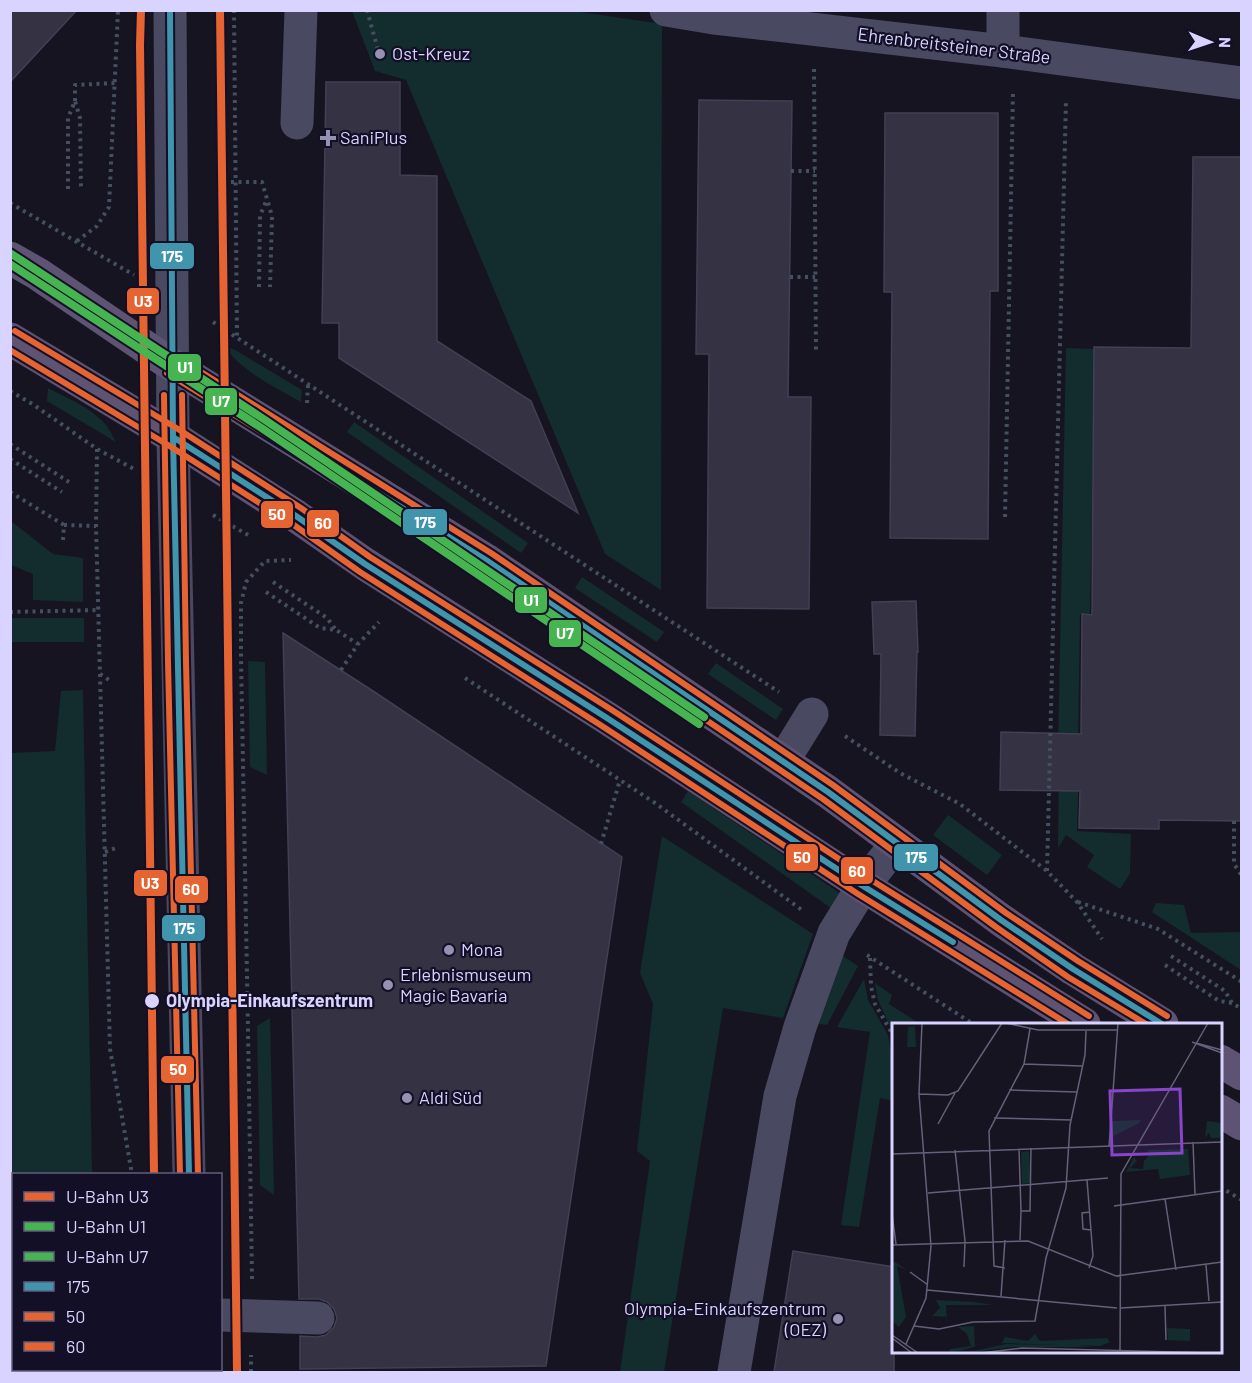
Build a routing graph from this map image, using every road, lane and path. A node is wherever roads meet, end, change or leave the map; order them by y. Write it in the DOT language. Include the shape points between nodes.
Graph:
graph roads {
  1 [pos="117,10"];
  2 [pos="170,10"];
  3 [pos="234,10"];
  4 [pos="301,10"];
  5 [pos="367,10"];
  6 [pos="666,10"];
  7 [pos="1003,10"];
  8 [pos="378,50"];
  9 [pos="1003,51"];
  10 [pos="814,60"];
  11 [pos="1067,60"];
  12 [pos="115,83"];
  13 [pos="1242,83"];
  14 [pos="1013,89"];
  15 [pos="75,101"];
  16 [pos="297,123"];
  17 [pos="791,171"];
  18 [pos="815,171"];
  19 [pos="233,182"];
  20 [pos="68,189"];
  21 [pos="81,190"];
  22 [pos="267,200"];
  23 [pos="10,203"];
  24 [pos="77,241"];
  25 [pos="10,258"];
  26 [pos="790,277"];
  27 [pos="815,277"];
  28 [pos="259,287"];
  29 [pos="270,287"];
  30 [pos="172,297"];
  31 [pos="237,338"];
  32 [pos="10,339"];
  33 [pos="816,354"];
  34 [pos="172,365"];
  35 [pos="10,391"];
  36 [pos="173,437"];
  37 [pos="10,444"];
  38 [pos="98,449"];
  39 [pos="10,459"];
  40 [pos="69,482"];
  41 [pos="10,492"];
  42 [pos="62,492"];
  43 [pos="174,492"];
  44 [pos="1005,517"];
  45 [pos="64,525"];
  46 [pos="96,526"];
  47 [pos="255,539"];
  48 [pos="63,540"];
  49 [pos="282,555"];
  50 [pos="273,582"];
  51 [pos="266,592"];
  52 [pos="98,610"];
  53 [pos="10,612"];
  54 [pos="384,625"];
  55 [pos="336,630"];
  56 [pos="358,644"];
  57 [pos="341,670"];
  58 [pos="100,674"];
  59 [pos="464,677"];
  60 [pos="112,682"];
  61 [pos="812,714"];
  62 [pos="783,761"];
  63 [pos="620,780"];
  64 [pos="1234,820"];
  65 [pos="897,843"];
  66 [pos="601,844"];
  67 [pos="116,848"];
  68 [pos="105,852"];
  69 [pos="1047,871"];
  70 [pos="1242,876"];
  71 [pos="863,886"];
  72 [pos="834,933"];
  73 [pos="1171,956"];
  74 [pos="870,958"];
  75 [pos="1165,965"];
  76 [pos="1242,982"];
  77 [pos="1232,1003"];
  78 [pos="1242,1010"];
  79 [pos="971,1023"];
  80 [pos="1082,1023"];
  81 [pos="1160,1023"];
  82 [pos="892,1033"];
  83 [pos="1222,1062"];
  84 [pos="1242,1074"];
  85 [pos="1222,1112"];
  86 [pos="1242,1124"];
  87 [pos="132,1173"];
  88 [pos="189,1173"];
  89 [pos="1222,1188"];
  90 [pos="1242,1200"];
  91 [pos="236,1315"];
  92 [pos="318,1318"];
  93 [pos="251,1372"];
  94 [pos="734,1372"];
  1 -- 12 [label="path"];
  2 -- 30 [label="street"];
  3 -- 19 [label="path"];
  4 -- 16 [label="street"];
  5 -- 8 [label="path"];
  6 -- 9 [label="street, Ehrenbreitsteiner Straße"];
  7 -- 9 [label="street"];
  9 -- 11 [label="street, Ehrenbreitsteiner Straße"];
  10 -- 18 [label="path"];
  11 -- 13 [label="street, Ehrenbreitsteiner Straße"];
  11 -- 69 [label="path"];
  12 -- 15 [label="path" via="75,85"];
  12 -- 24 [label="path" via="109,207 97,226"];
  14 -- 44 [label="path"];
  15 -- 20 [label="path" via="68,118"];
  15 -- 21 [label="path" via="80,118"];
  17 -- 18 [label="path"];
  18 -- 27 [label="path"];
  19 -- 22 [label="path" via="262,182"];
  19 -- 31 [label="path"];
  22 -- 28 [label="path" via="260,216"];
  22 -- 29 [label="path" via="272,216"];
  23 -- 24 [label="path"];
  24 -- 30 [label="path"];
  25 -- 34 [label="main road"];
  26 -- 27 [label="path"];
  27 -- 33 [label="path"];
  30 -- 31 [label="path"];
  30 -- 34 [label="street"];
  31 -- 61 [label="path"];
  32 -- 36 [label="main road"];
  34 -- 36 [label="street"];
  34 -- 62 [label="main road" via="486,560"];
  35 -- 38 [label="path"];
  36 -- 43 [label="street"];
  36 -- 71 [label="main road"];
  37 -- 40 [label="path"];
  38 -- 43 [label="path"];
  38 -- 46 [label="path"];
  39 -- 42 [label="path"];
  41 -- 45 [label="path"];
  43 -- 47 [label="path"];
  43 -- 88 [label="street"];
  45 -- 46 [label="path"];
  45 -- 48 [label="path"];
  46 -- 52 [label="path"];
  49 -- 91 [label="path" via="291,560 265,561 246,582 241,603 249,1030"];
  50 -- 55 [label="path" via="327,618"];
  51 -- 55 [label="path" via="320,628"];
  52 -- 53 [label="path"];
  52 -- 58 [label="path"];
  54 -- 56 [label="path" via="379,622"];
  55 -- 56 [label="path"];
  56 -- 57 [label="path"];
  58 -- 60 [label="path"];
  58 -- 68 [label="path"];
  59 -- 63 [label="path"];
  61 -- 62 [label="street"];
  61 -- 69 [label="path" via="900,773 960,804"];
  62 -- 65 [label="main road"];
  63 -- 66 [label="path"];
  63 -- 72 [label="path"];
  64 -- 70 [label="path" via="1234,864"];
  65 -- 71 [label="street"];
  65 -- 81 [label="main road" via="1010,926"];
  67 -- 68 [label="path"];
  68 -- 87 [label="path" via="110,1049"];
  69 -- 76 [label="path" via="1077,902 1158,929"];
  71 -- 72 [label="street"];
  71 -- 80 [label="main road"];
  72 -- 74 [label="path"];
  72 -- 94 [label="street" via="780,1096"];
  73 -- 77 [label="path" via="1225,991"];
  74 -- 79 [label="path"];
  74 -- 82 [label="path" via="875,1004"];
  75 -- 77 [label="path" via="1219,1000"];
  77 -- 78 [label="path"];
  83 -- 84 [label="main road"];
  85 -- 86 [label="main road"];
  89 -- 90 [label="path"];
  91 -- 92 [label="street"];
  91 -- 93 [label="path"];
}
